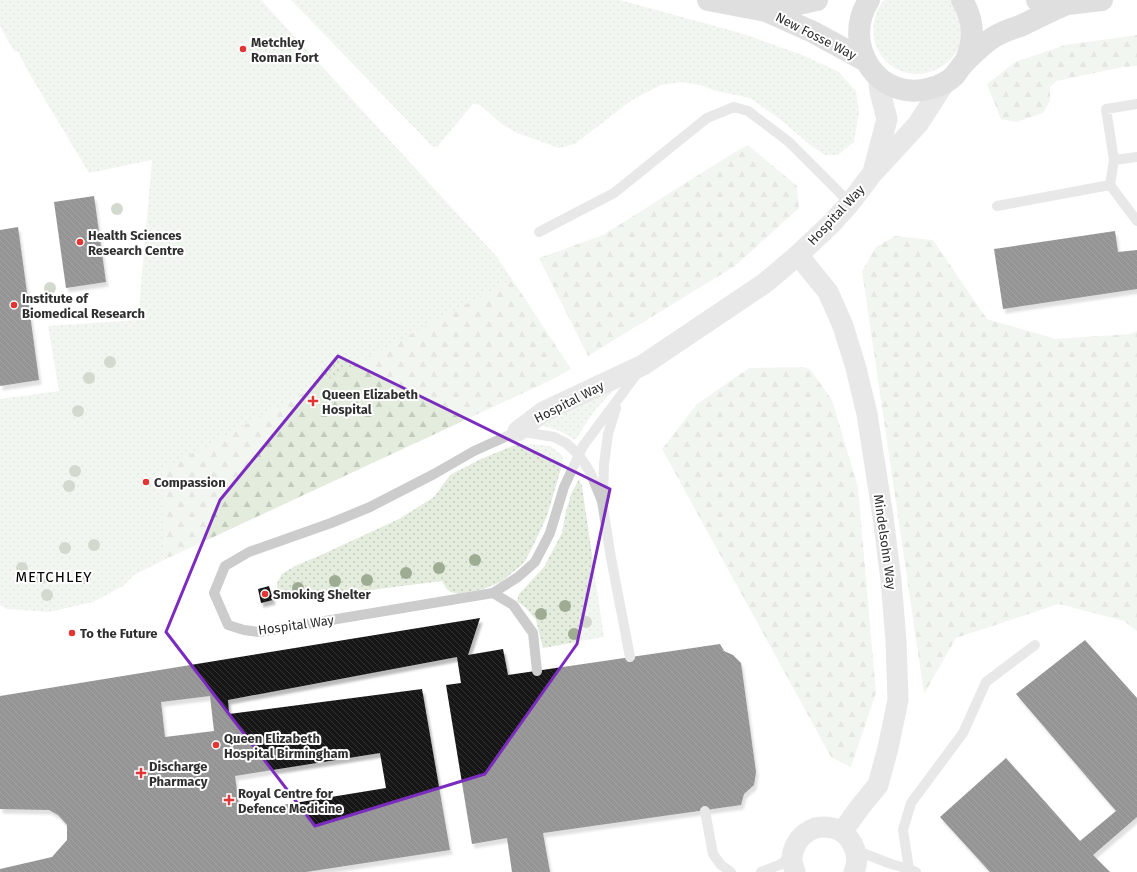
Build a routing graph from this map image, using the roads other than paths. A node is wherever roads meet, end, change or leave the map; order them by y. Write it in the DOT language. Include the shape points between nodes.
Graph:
graph roads {
  1 [pos="708,0"];
  2 [pos="817,0"];
  3 [pos="869,0"];
  4 [pos="962,0"];
  5 [pos="1037,0"];
  6 [pos="1102,0"];
  7 [pos="1067,4"];
  8 [pos="766,11"];
  9 [pos="965,62"];
  10 [pos="872,69"];
  11 [pos="945,82"];
  12 [pos="1137,104"];
  13 [pos="1137,157"];
  14 [pos="1114,160"];
  15 [pos="872,174"];
  16 [pos="1110,185"];
  17 [pos="850,203"];
  18 [pos="997,206"];
  19 [pos="1137,221"];
  20 [pos="539,232"];
  21 [pos="798,255"];
  22 [pos="643,365"];
  23 [pos="618,400"];
  24 [pos="518,431"];
  25 [pos="579,455"];
  26 [pos="602,501"];
  27 [pos="493,593"];
  28 [pos="1035,645"];
  29 [pos="630,657"];
  30 [pos="537,671"];
  31 [pos="705,811"];
  32 [pos="842,832"];
  33 [pos="793,865"];
  34 [pos="857,866"];
  35 [pos="913,870"];
  36 [pos="731,872"];
  37 [pos="760,872"];
  1 -- 8 [label="street, New Fosse Way"];
  2 -- 8 [label="street, New Fosse Way"];
  3 -- 10 [label="street, New Fosse Way" via="858,31 860,48"];
  4 -- 9 [label="street, New Fosse Way" via="968,10 973,29 970,52"];
  5 -- 7 [label="street, New Fosse Way"];
  6 -- 7 [label="street, New Fosse Way"];
  7 -- 9 [label="street, New Fosse Way" via="994,37"];
  8 -- 10 [label="street, New Fosse Way" via="813,32"];
  9 -- 11 [label="street, New Fosse Way" via="955,75"];
  10 -- 11 [label="street, New Fosse Way" via="893,86 911,90 932,88"];
  10 -- 15 [label="street, Hospital Way" via="887,119"];
  11 -- 15 [label="street, Hospital Way" via="918,124"];
  12 -- 14 [label="lane" via="1106,109"];
  13 -- 14 [label="lane"];
  14 -- 16 [label="lane"];
  15 -- 17 [label="street, Hospital Way"];
  16 -- 18 [label="lane"];
  16 -- 19 [label="lane"];
  17 -- 20 [label="lane" via="790,142 748,111 734,107 707,118 614,193"];
  17 -- 21 [label="street, Hospital Way"];
  21 -- 22 [label="street, Hospital Way" via="765,283"];
  21 -- 32 [label="street, Mindelsohn Way" via="828,292 843,326 856,368 867,414 882,510 896,642 898,700 878,785"];
  22 -- 23 [label="lane, Hospital Way"];
  22 -- 24 [label="street, Hospital Way" via="543,412"];
  23 -- 25 [label="lane, Hospital Way"];
  23 -- 26 [label="lane" via="608,434"];
  24 -- 25 [label="lane" via="554,437 566,443"];
  24 -- 27 [label="lane, Hospital Way" via="474,451 370,507 248,552 225,566 214,593 228,625 259,632"];
  25 -- 26 [label="lane" via="590,472"];
  25 -- 27 [label="lane, Hospital Way" via="564,487 550,533 536,562"];
  26 -- 29 [label="lane"];
  27 -- 30 [label="lane" via="512,604 533,633"];
  28 -- 35 [label="lane" via="986,682 963,733 911,803 903,830"];
  31 -- 36 [label="lane" via="713,854 721,865"];
  32 -- 33 [label="street" via="832,828 817,828 804,834 796,842"];
  32 -- 34 [label="street" via="853,844"];
  33 -- 37 [label="lane" via="779,865"];
  34 -- 35 [label="lane" via="891,864"];
}
